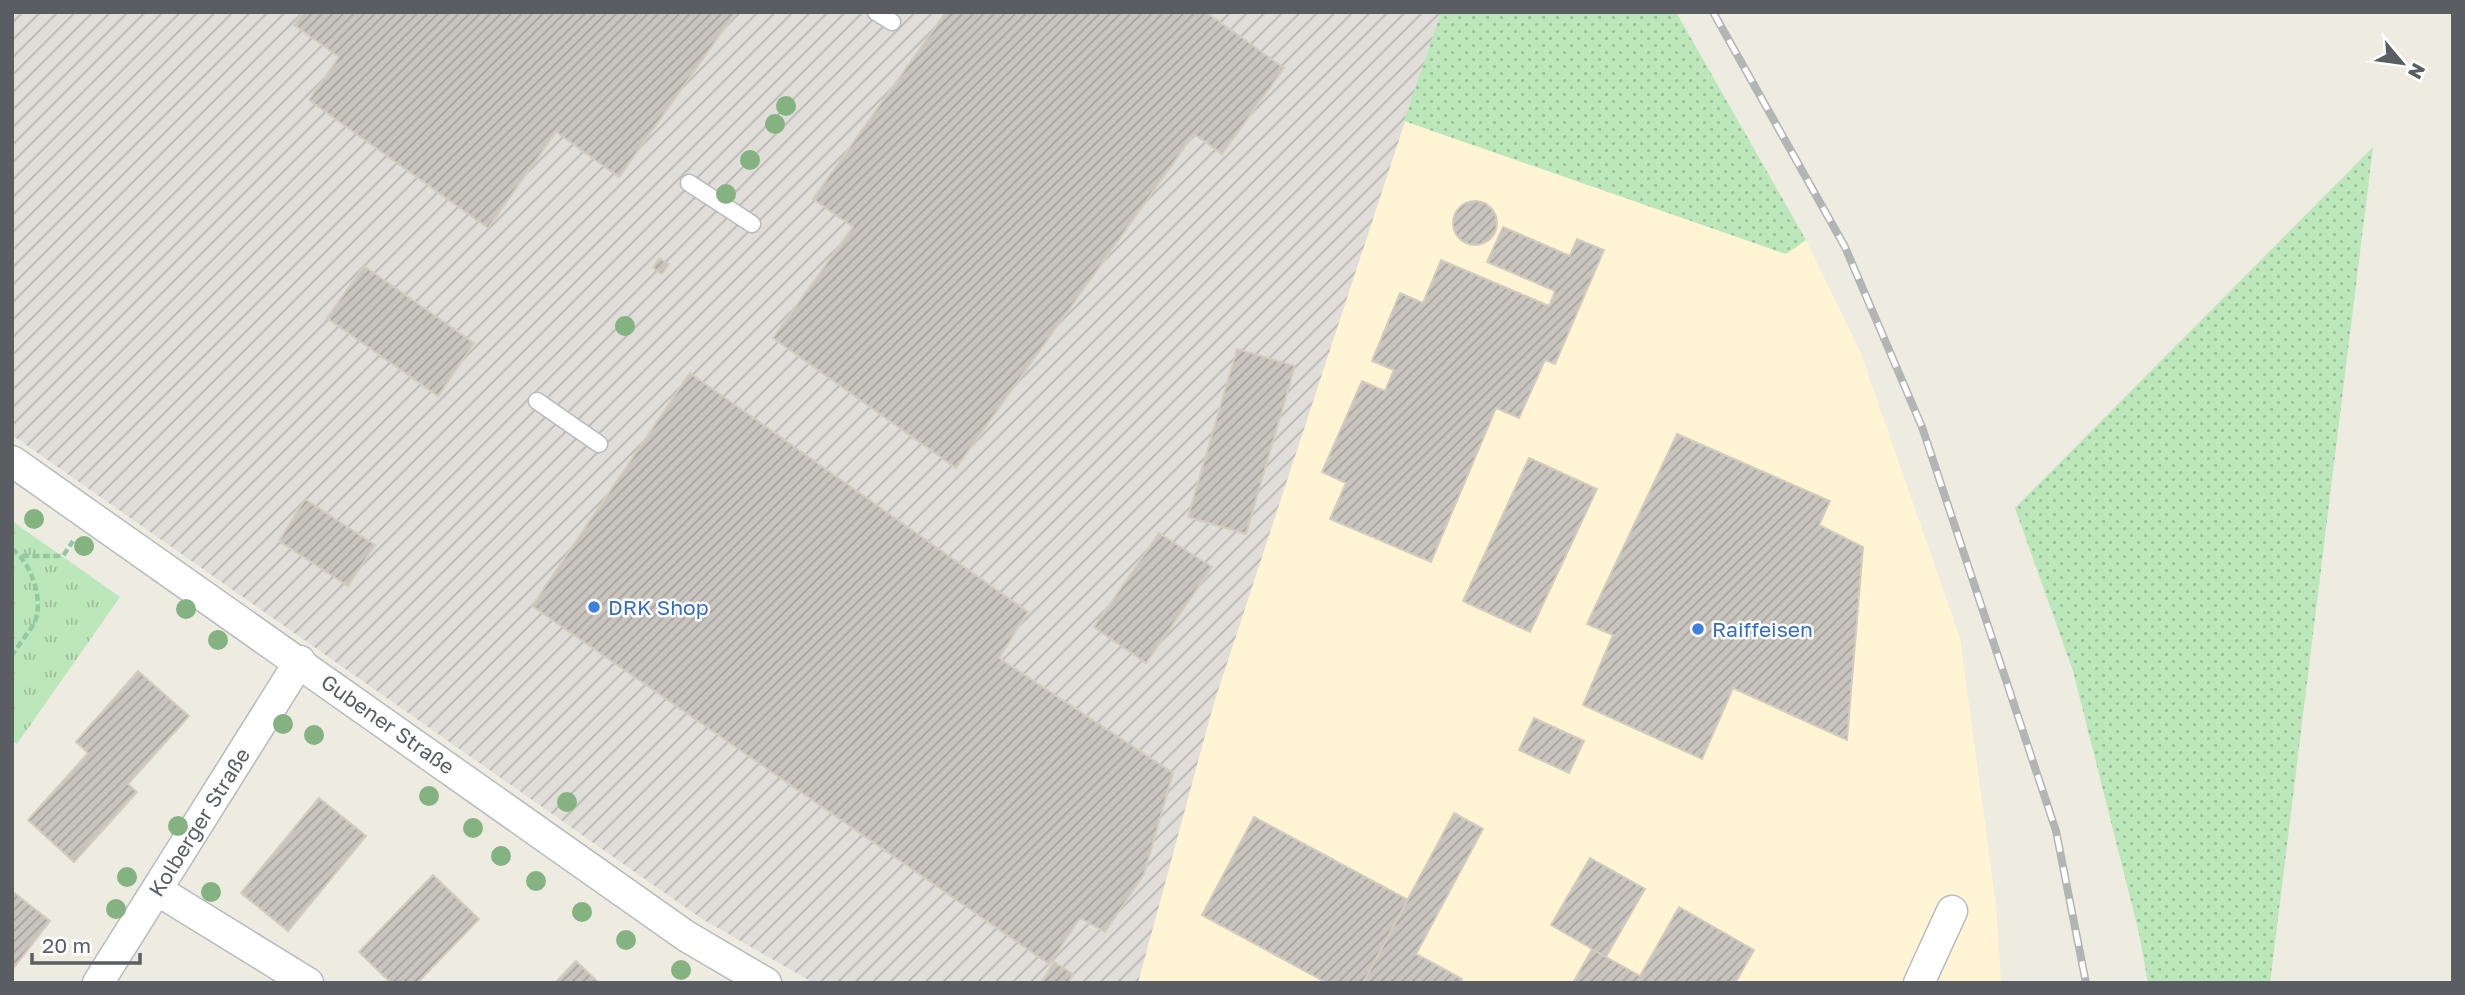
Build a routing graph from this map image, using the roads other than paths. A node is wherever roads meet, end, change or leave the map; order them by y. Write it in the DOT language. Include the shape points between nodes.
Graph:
graph roads {
  1 [pos="876,12"];
  2 [pos="892,22"];
  3 [pos="689,183"];
  4 [pos="752,224"];
  5 [pos="537,401"];
  6 [pos="599,444"];
  7 [pos="12,461"];
  8 [pos="300,661"];
  9 [pos="157,890"];
  10 [pos="1952,911"];
  11 [pos="98,983"];
  12 [pos="308,983"];
  13 [pos="766,983"];
  14 [pos="1919,983"];
  1 -- 2 [label="lane"];
  3 -- 4 [label="lane"];
  5 -- 6 [label="lane"];
  7 -- 8 [label="street, Gubener Straße"];
  8 -- 9 [label="street, Kolberger Straße"];
  8 -- 13 [label="street, Gubener Straße" via="685,936"];
  9 -- 11 [label="street, Kolberger Straße"];
  9 -- 12 [label="street"];
  10 -- 14 [label="street"];
}
